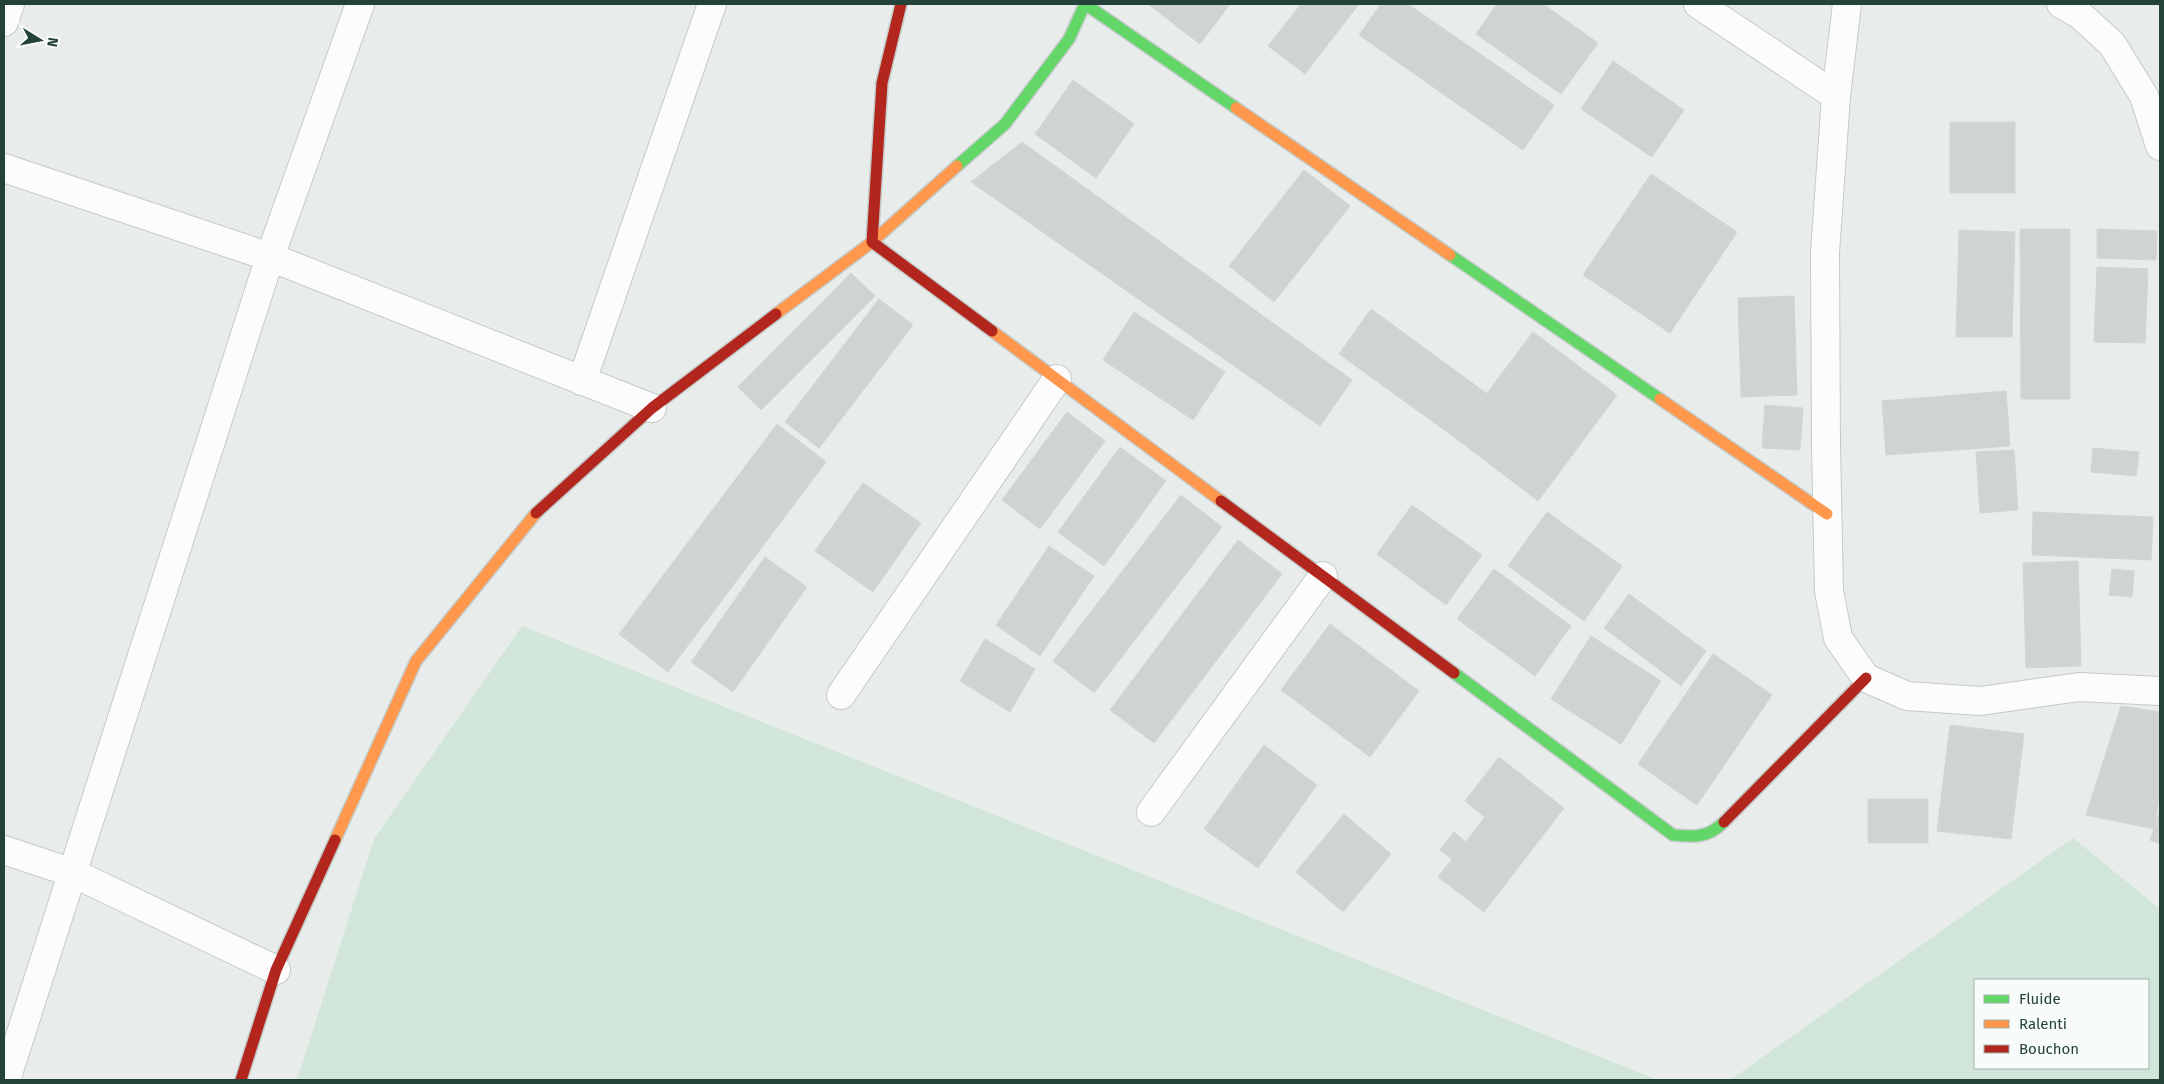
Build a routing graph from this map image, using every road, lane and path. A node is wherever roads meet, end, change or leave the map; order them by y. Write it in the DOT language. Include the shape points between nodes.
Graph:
graph roads {
  1 [pos="10,4"];
  2 [pos="360,4"];
  3 [pos="712,4"];
  4 [pos="902,4"];
  5 [pos="1698,4"];
  6 [pos="1847,4"];
  7 [pos="2060,4"];
  8 [pos="4,22"];
  9 [pos="1836,96"];
  10 [pos="2160,146"];
  11 [pos="4,168"];
  12 [pos="872,242"];
  13 [pos="270,257"];
  14 [pos="1057,379"];
  15 [pos="582,380"];
  16 [pos="652,408"];
  17 [pos="1827,514"];
  18 [pos="1323,576"];
  19 [pos="1866,678"];
  20 [pos="2160,691"];
  21 [pos="842,694"];
  22 [pos="1151,812"];
  23 [pos="4,850"];
  24 [pos="73,873"];
  25 [pos="276,970"];
  26 [pos="6,1080"];
  27 [pos="241,1080"];
  1 -- 8 [label="street"];
  2 -- 13 [label="street"];
  3 -- 15 [label="street"];
  4 -- 12 [label="street" via="882,83"];
  5 -- 9 [label="street"];
  6 -- 9 [label="street"];
  7 -- 10 [label="street" via="2079,14 2112,44 2144,96"];
  9 -- 17 [label="street" via="1825,253"];
  11 -- 13 [label="street"];
  12 -- 14 [label="street"];
  12 -- 16 [label="street"];
  12 -- 17 [label="street" via="1005,124 1069,39 1085,4"];
  13 -- 15 [label="street"];
  13 -- 24 [label="street"];
  14 -- 18 [label="street"];
  14 -- 21 [label="street"];
  15 -- 16 [label="street"];
  16 -- 25 [label="street" via="541,506 416,660"];
  17 -- 19 [label="street" via="1829,591 1838,638"];
  18 -- 19 [label="street" via="1673,835 1694,837 1714,832"];
  18 -- 22 [label="street"];
  19 -- 20 [label="street" via="1907,696 1980,701 2079,687"];
  23 -- 24 [label="street"];
  24 -- 25 [label="street"];
  24 -- 26 [label="street"];
  25 -- 27 [label="street"];
}
